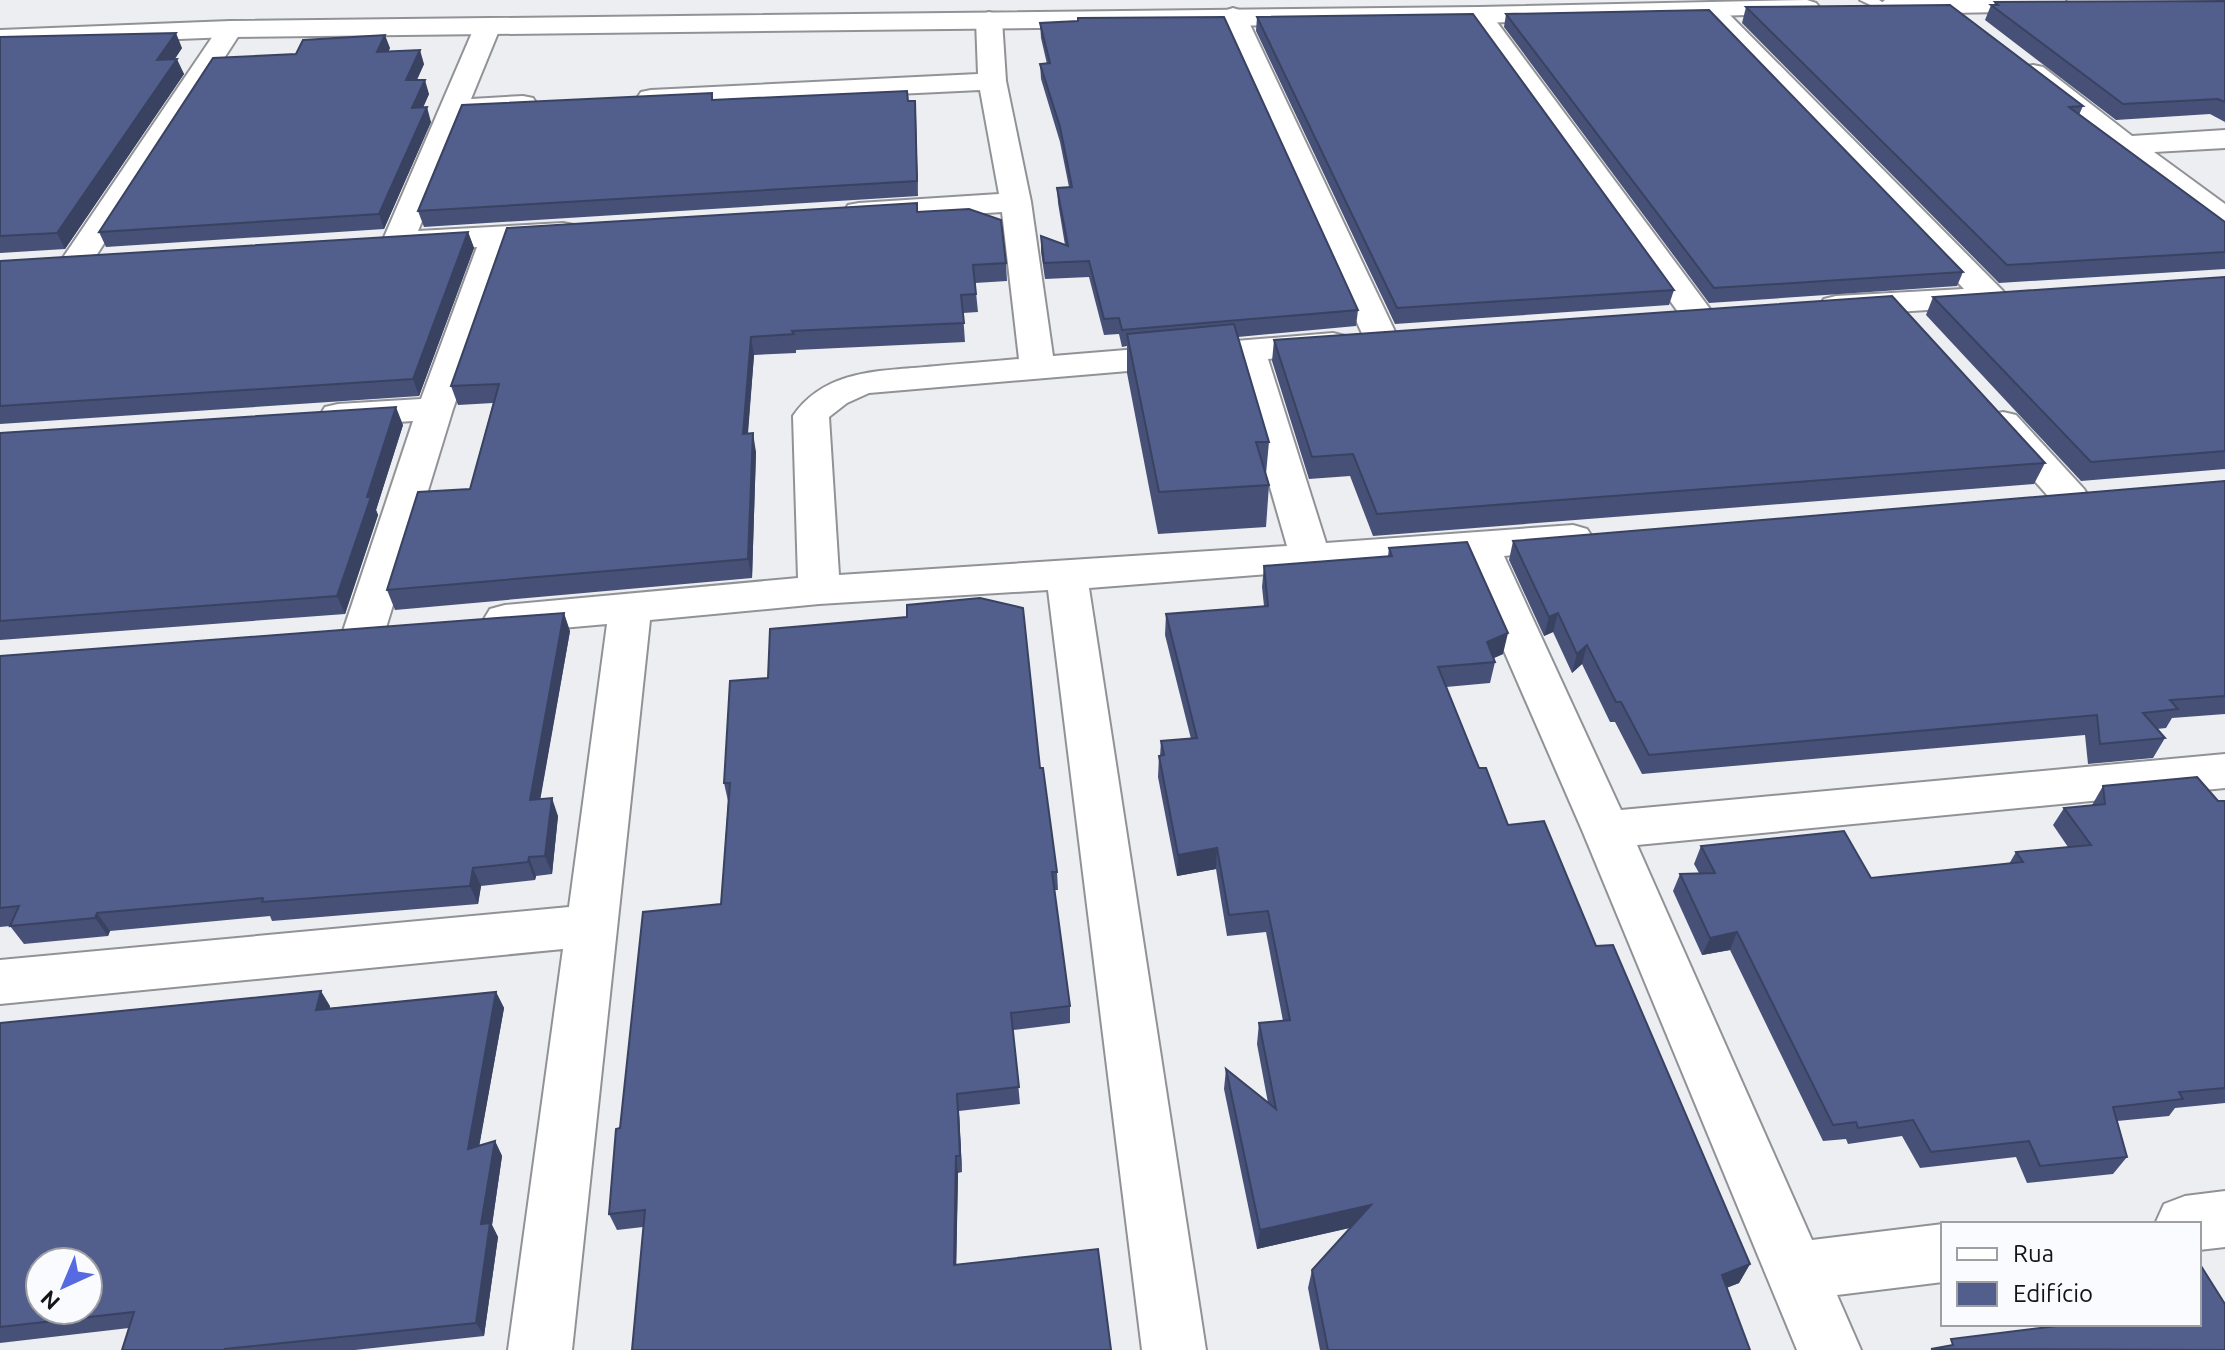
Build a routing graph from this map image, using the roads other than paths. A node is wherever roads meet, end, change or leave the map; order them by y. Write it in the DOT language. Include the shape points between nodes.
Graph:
graph roads {
  1 [pos="2085,4"];
  2 [pos="1859,5"];
  3 [pos="1945,5"];
  4 [pos="1711,10"];
  5 [pos="1479,15"];
  6 [pos="1233,16"];
  7 [pos="989,20"];
  8 [pos="487,28"];
  9 [pos="230,29"];
  10 [pos="1981,33"];
  11 [pos="0,38"];
  12 [pos="2018,61"];
  13 [pos="992,81"];
  14 [pos="627,99"];
  15 [pos="548,103"];
  16 [pos="453,108"];
  17 [pos="2225,139"];
  18 [pos="2126,145"];
  19 [pos="1016,202"];
  20 [pos="827,215"];
  21 [pos="2225,219"];
  22 [pos="591,230"];
  23 [pos="497,236"];
  24 [pos="76,262"];
  25 [pos="1893,303"];
  26 [pos="1803,309"];
  27 [pos="1698,316"];
  28 [pos="1924,337"];
  29 [pos="1248,351"];
  30 [pos="1037,366"];
  31 [pos="1976,394"];
  32 [pos="435,409"];
  33 [pos="311,417"];
  34 [pos="2023,501"];
  35 [pos="1604,536"];
  36 [pos="1479,546"];
  37 [pos="1310,556"];
  38 [pos="1067,576"];
  39 [pos="819,590"];
  40 [pos="630,609"];
  41 [pos="473,622"];
  42 [pos="411,627"];
  43 [pos="2225,771"];
  44 [pos="1606,830"];
  45 [pos="593,925"];
  46 [pos="0,982"];
  47 [pos="2225,1219"];
  48 [pos="2201,1222"];
  49 [pos="1941,1253"];
  50 [pos="1795,1271"];
  51 [pos="540,1350"];
  52 [pos="1174,1350"];
  53 [pos="1829,1350"];
  1 -- 3 [label="street"];
  2 -- 3 [label="street"];
  2 -- 4 [label="street"];
  3 -- 10 [label="street"];
  4 -- 5 [label="street"];
  4 -- 25 [label="street" via="2006,297"];
  5 -- 6 [label="street"];
  5 -- 27 [label="street"];
  6 -- 7 [label="street"];
  6 -- 29 [label="street" via="1397,337"];
  7 -- 8 [label="street"];
  7 -- 13 [label="street"];
  8 -- 9 [label="street"];
  8 -- 16 [label="street"];
  9 -- 11 [label="street"];
  9 -- 24 [label="street"];
  12 -- 18 [label="street"];
  13 -- 14 [label="street"];
  13 -- 19 [label="street"];
  15 -- 16 [label="street"];
  16 -- 23 [label="street" via="383,242"];
  17 -- 18 [label="street"];
  18 -- 21 [label="street"];
  19 -- 20 [label="street"];
  19 -- 30 [label="street"];
  22 -- 23 [label="street"];
  23 -- 32 [label="street"];
  25 -- 26 [label="street"];
  25 -- 28 [label="street"];
  29 -- 30 [label="street"];
  29 -- 37 [label="street"];
  30 -- 39 [label="street" via="864,383 819,404 811,416"];
  31 -- 34 [label="street" via="2086,496"];
  32 -- 33 [label="street"];
  32 -- 42 [label="street" via="348,632"];
  35 -- 36 [label="street"];
  36 -- 37 [label="street"];
  36 -- 44 [label="street"];
  37 -- 38 [label="street"];
  38 -- 39 [label="street"];
  38 -- 52 [label="street"];
  39 -- 40 [label="street"];
  40 -- 41 [label="street"];
  40 -- 45 [label="street"];
  43 -- 44 [label="street"];
  44 -- 50 [label="street"];
  45 -- 46 [label="street"];
  45 -- 51 [label="street"];
  47 -- 48 [label="street"];
  49 -- 50 [label="street"];
  50 -- 53 [label="street"];
}
